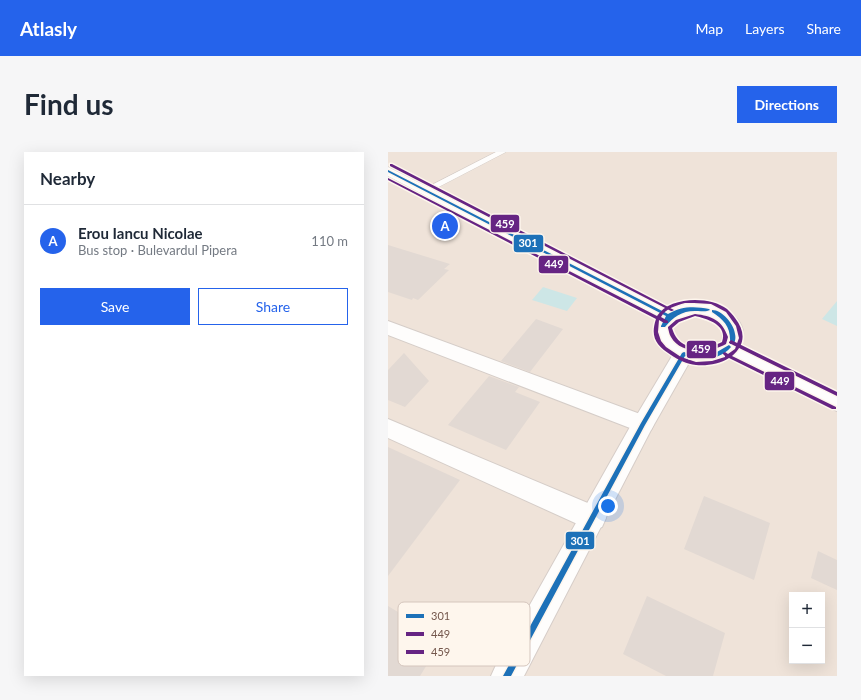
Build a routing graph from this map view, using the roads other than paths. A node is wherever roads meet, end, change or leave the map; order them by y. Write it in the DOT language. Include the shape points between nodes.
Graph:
graph roads {
  1 [pos="502,152"];
  2 [pos="388,171"];
  3 [pos="426,190"];
  4 [pos="669,316"];
  5 [pos="388,328"];
  6 [pos="728,348"];
  7 [pos="684,354"];
  8 [pos="837,402"];
  9 [pos="643,424"];
  10 [pos="388,428"];
  11 [pos="593,518"];
  12 [pos="530,634"];
  13 [pos="512,666"];
  14 [pos="507,676"];
  1 -- 3 [label="lane"];
  2 -- 3 [label="main road"];
  3 -- 4 [label="main road"];
  4 -- 6 [label="main road" via="688,308 703,308 717,313 728,322 734,332"];
  4 -- 7 [label="main road" via="663,326 664,336 671,346"];
  5 -- 9 [label="main road"];
  6 -- 7 [label="main road" via="708,357"];
  6 -- 8 [label="main road"];
  7 -- 9 [label="main road"];
  9 -- 11 [label="main road"];
  10 -- 11 [label="main road"];
  11 -- 12 [label="main road"];
  13 -- 14 [label="main road"];
}
